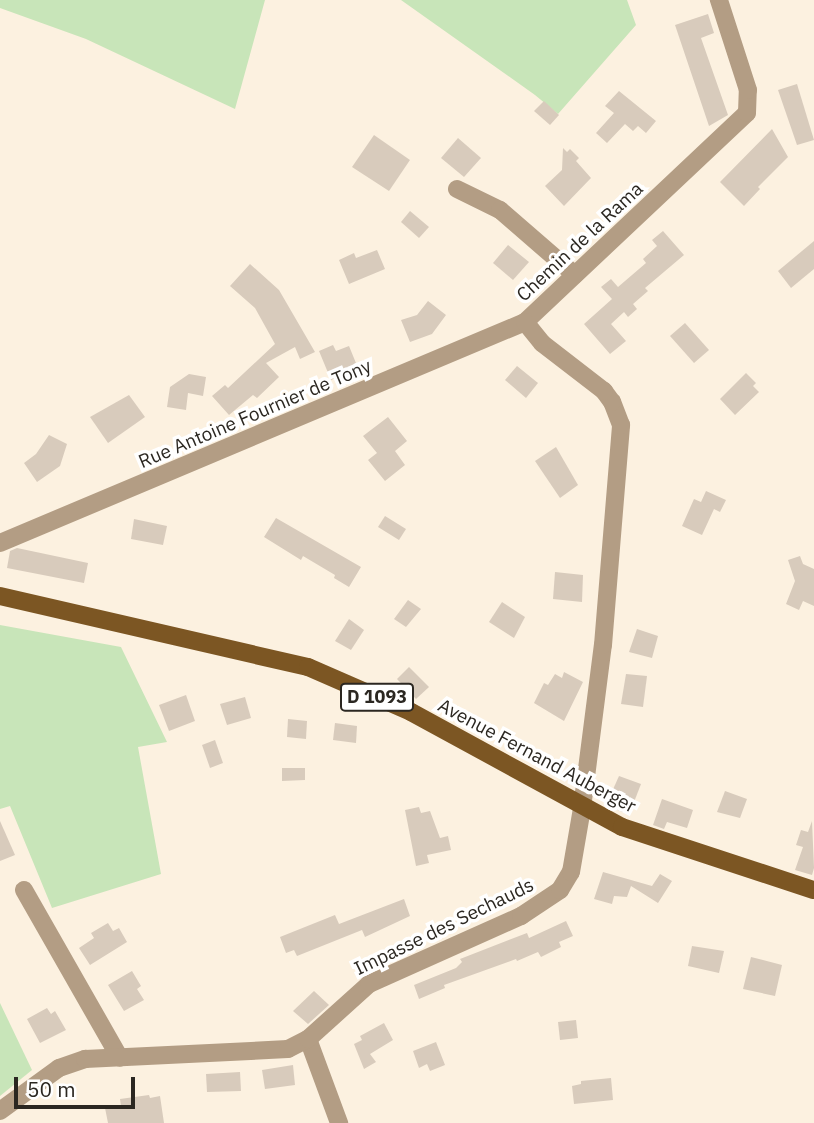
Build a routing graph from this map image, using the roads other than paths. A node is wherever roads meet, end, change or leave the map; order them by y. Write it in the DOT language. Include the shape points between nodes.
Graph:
graph roads {
  1 [pos="719,0"];
  2 [pos="457,189"];
  3 [pos="575,275"];
  4 [pos="525,322"];
  5 [pos="0,543"];
  6 [pos="0,596"];
  7 [pos="582,808"];
  8 [pos="24,890"];
  9 [pos="814,890"];
  10 [pos="308,1039"];
  11 [pos="120,1058"];
  12 [pos="0,1111"];
  13 [pos="339,1123"];
  1 -- 3 [label="street, Chemin de la Rama" via="748,90 747,113"];
  2 -- 3 [label="street" via="491,204"];
  3 -- 4 [label="street, Chemin de la Rama"];
  4 -- 5 [label="street, Rue Antoine Fournier de Tony"];
  4 -- 7 [label="street, Chemin de la Rama" via="542,343 604,391 621,425 603,645"];
  6 -- 7 [label="main road, Avenue Fernand Auberger / D 1093" via="308,667 411,712"];
  7 -- 9 [label="main road, Avenue Fernand Auberger / D 1093" via="622,827"];
  7 -- 10 [label="street, Impasse des Sechauds" via="571,872 561,890 522,916 369,985"];
  8 -- 11 [label="street"];
  10 -- 11 [label="street, Impasse des Sechauds" via="288,1049 266,1052"];
  10 -- 13 [label="street"];
  11 -- 12 [label="street, Impasse des Sechauds" via="85,1059 59,1068"];
}
